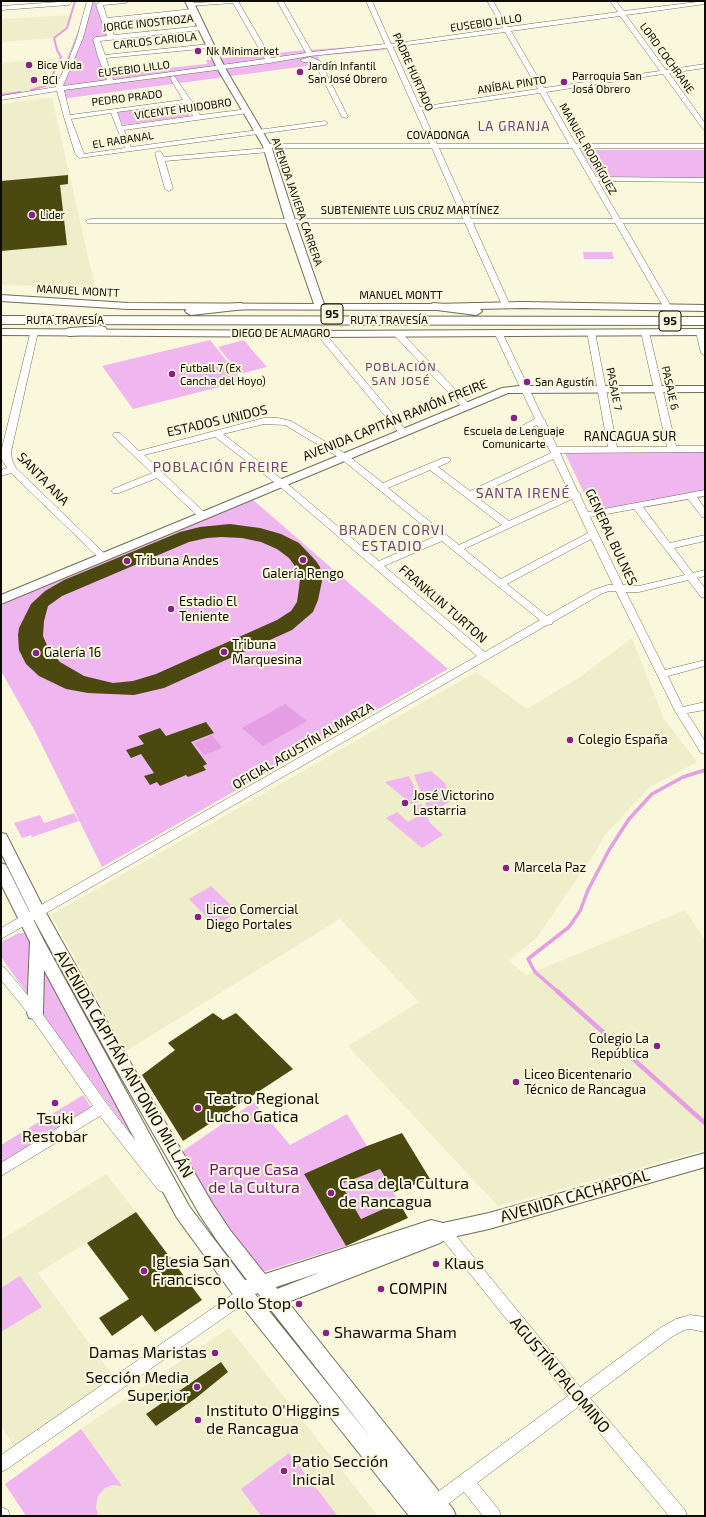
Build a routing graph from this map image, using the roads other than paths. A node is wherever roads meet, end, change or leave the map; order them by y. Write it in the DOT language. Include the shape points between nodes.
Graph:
graph roads {
  1 [pos="90,1"];
  2 [pos="126,1"];
  3 [pos="235,1"];
  4 [pos="280,1"];
  5 [pos="369,1"];
  6 [pos="490,1"];
  7 [pos="613,1"];
  8 [pos="70,2"];
  9 [pos="705,2"];
  10 [pos="191,6"];
  11 [pos="1,8"];
  12 [pos="623,14"];
  13 [pos="105,20"];
  14 [pos="202,28"];
  15 [pos="507,30"];
  16 [pos="111,37"];
  17 [pos="210,46"];
  18 [pos="389,46"];
  19 [pos="310,54"];
  20 [pos="101,57"];
  21 [pos="289,60"];
  22 [pos="269,61"];
  23 [pos="705,66"];
  24 [pos="249,68"];
  25 [pos="222,70"];
  26 [pos="664,72"];
  27 [pos="173,78"];
  28 [pos="110,82"];
  29 [pos="60,90"];
  30 [pos="542,90"];
  31 [pos="1,98"];
  32 [pos="1,101"];
  33 [pos="189,102"];
  34 [pos="418,109"];
  35 [pos="113,111"];
  36 [pos="248,111"];
  37 [pos="67,117"];
  38 [pos="345,117"];
  39 [pos="198,118"];
  40 [pos="325,123"];
  41 [pos="121,128"];
  42 [pos="705,128"];
  43 [pos="260,131"];
  44 [pos="157,146"];
  45 [pos="434,146"];
  46 [pos="574,146"];
  47 [pos="705,146"];
  48 [pos="268,148"];
  49 [pos="129,150"];
  50 [pos="162,159"];
  51 [pos="594,179"];
  52 [pos="705,180"];
  53 [pos="169,189"];
  54 [pos="290,220"];
  55 [pos="468,221"];
  56 [pos="617,221"];
  57 [pos="705,221"];
  58 [pos="90,222"];
  59 [pos="1,298"];
  60 [pos="506,305"];
  61 [pos="241,307"];
  62 [pos="320,307"];
  63 [pos="433,307"];
  64 [pos="668,308"];
  65 [pos="705,308"];
  66 [pos="1,313"];
  67 [pos="149,314"];
  68 [pos="516,314"];
  69 [pos="705,314"];
  70 [pos="1,320"];
  71 [pos="251,320"];
  72 [pos="635,321"];
  73 [pos="705,321"];
  74 [pos="703,330"];
  75 [pos="1,332"];
  76 [pos="34,332"];
  77 [pos="70,332"];
  78 [pos="498,332"];
  79 [pos="591,332"];
  80 [pos="645,332"];
  81 [pos="397,333"];
  82 [pos="321,334"];
  83 [pos="705,353"];
  84 [pos="524,389"];
  85 [pos="601,389"];
  86 [pos="658,389"];
  87 [pos="705,389"];
  88 [pos="466,406"];
  89 [pos="541,420"];
  90 [pos="403,432"];
  91 [pos="514,432"];
  92 [pos="217,434"];
  93 [pos="117,435"];
  94 [pos="672,449"];
  95 [pos="705,449"];
  96 [pos="613,450"];
  97 [pos="4,452"];
  98 [pos="556,452"];
  99 [pos="138,454"];
  100 [pos="343,456"];
  101 [pos="446,460"];
  102 [pos="431,466"];
  103 [pos="12,469"];
  104 [pos="1,473"];
  105 [pos="158,474"];
  106 [pos="281,482"];
  107 [pos="382,487"];
  108 [pos="116,491"];
  109 [pos="705,493"];
  110 [pos="576,494"];
  111 [pos="469,495"];
  112 [pos="691,496"];
  113 [pos="637,506"];
  114 [pos="586,515"];
  115 [pos="705,515"];
  116 [pos="202,516"];
  117 [pos="509,526"];
  118 [pos="594,534"];
  119 [pos="443,537"];
  120 [pos="705,538"];
  121 [pos="668,546"];
  122 [pos="458,549"];
  123 [pos="103,557"];
  124 [pos="378,565"];
  125 [pos="705,573"];
  126 [pos="691,576"];
  127 [pos="500,583"];
  128 [pos="619,588"];
  129 [pos="705,595"];
  130 [pos="2,598"];
  131 [pos="548,622"];
  132 [pos="485,658"];
  133 [pos="705,663"];
  134 [pos="662,674"];
  135 [pos="705,706"];
  136 [pos="680,711"];
  137 [pos="705,750"];
  138 [pos="1,838"];
  139 [pos="1,869"];
  140 [pos="32,917"];
  141 [pos="1,934"];
  142 [pos="37,942"];
  143 [pos="1,971"];
  144 [pos="35,1013"];
  145 [pos="102,1108"];
  146 [pos="705,1160"];
  147 [pos="1,1170"];
  148 [pos="183,1212"];
  149 [pos="444,1231"];
  150 [pos="268,1291"];
  151 [pos="247,1298"];
  152 [pos="705,1325"];
  153 [pos="579,1398"];
  154 [pos="1,1464"];
  155 [pos="466,1482"];
  156 [pos="429,1513"];
  157 [pos="493,1516"];
  158 [pos="679,1516"];
  1 -- 29 [label="street" via="80,38 59,85"];
  2 -- 13 [label="street" via="99,4"];
  3 -- 10 [label="street"];
  3 -- 22 [label="street"];
  4 -- 19 [label="street"];
  5 -- 18 [label="street, PADRE HURTADO"];
  6 -- 15 [label="street, MANUEL RODRÍGUEZ"];
  7 -- 12 [label="street, LORD COCHRANE"];
  8 -- 11 [label="street"];
  9 -- 12 [label="street, EUSEBIO LILLO"];
  10 -- 13 [label="street"];
  10 -- 14 [label="main road, AVENIDA JAVIERA CARRERA"];
  12 -- 15 [label="street, EUSEBIO LILLO"];
  12 -- 26 [label="street, LORD COCHRANE"];
  13 -- 16 [label="street"];
  14 -- 16 [label="street, JORGE INOSTROZA"];
  14 -- 17 [label="main road, AVENIDA JAVIERA CARRERA"];
  15 -- 18 [label="street, EUSEBIO LILLO"];
  15 -- 30 [label="street, MANUEL RODRÍGUEZ"];
  16 -- 20 [label="street, JORGE INOSTROZA" via="96,38"];
  17 -- 20 [label="street, CARLOS CARIOLA"];
  17 -- 25 [label="main road, AVENIDA JAVIERA CARRERA"];
  18 -- 19 [label="street, EUSEBIO LILLO"];
  18 -- 34 [label="street, PADRE HURTADO"];
  19 -- 21 [label="street, EUSEBIO LILLO"];
  20 -- 28 [label="street"];
  21 -- 22 [label="street, EUSEBIO LILLO"];
  21 -- 24 [label="street, EUSEBIO LILLO"];
  21 -- 38 [label="street" via="317,61"];
  22 -- 24 [label="street, EUSEBIO LILLO"];
  22 -- 25 [label="street, EUSEBIO LILLO"];
  23 -- 26 [label="street, ANÍBAL PINTO"];
  24 -- 25 [label="street, EUSEBIO LILLO"];
  25 -- 27 [label="street, EUSEBIO LILLO"];
  25 -- 28 [label="street, EUSEBIO LILLO"];
  25 -- 36 [label="main road, AVENIDA JAVIERA CARRERA"];
  26 -- 30 [label="street, ANÍBAL PINTO"];
  26 -- 42 [label="street, LORD COCHRANE"];
  27 -- 29 [label="street, EUSEBIO LILLO"];
  27 -- 33 [label="street"];
  28 -- 29 [label="street, EUSEBIO LILLO"];
  29 -- 31 [label="street, EUSEBIO LILLO"];
  29 -- 32 [label="street, EUSEBIO LILLO"];
  29 -- 37 [label="street, EL RABANAL"];
  30 -- 34 [label="street, ANÍBAL PINTO"];
  30 -- 46 [label="street, MANUEL RODRÍGUEZ"];
  33 -- 35 [label="street, PEDRO PRADO"];
  33 -- 39 [label="street"];
  34 -- 45 [label="street, PADRE HURTADO"];
  35 -- 37 [label="street, PEDRO PRADO"];
  35 -- 41 [label="street"];
  36 -- 39 [label="street, VICENTE HUIDOBRO"];
  36 -- 43 [label="main road, AVENIDA JAVIERA CARRERA"];
  37 -- 49 [label="street, EL RABANAL" via="78,154 82,156"];
  39 -- 41 [label="street, VICENTE HUIDOBRO"];
  40 -- 43 [label="street, EL RABANAL"];
  41 -- 49 [label="street"];
  43 -- 44 [label="street, EL RABANAL"];
  43 -- 48 [label="main road, AVENIDA JAVIERA CARRERA"];
  44 -- 49 [label="street, EL RABANAL"];
  44 -- 50 [label="street"];
  45 -- 46 [label="street, COVADONGA"];
  45 -- 48 [label="street, COVADONGA"];
  45 -- 55 [label="street, PADRE HURTADO"];
  46 -- 47 [label="street, COVADONGA"];
  46 -- 51 [label="street, MANUEL RODRÍGUEZ"];
  48 -- 50 [label="street, COVADONGA"];
  48 -- 54 [label="main road, AVENIDA JAVIERA CARRERA"];
  50 -- 53 [label="street"];
  51 -- 52 [label="street"];
  51 -- 56 [label="street, MANUEL RODRÍGUEZ"];
  54 -- 55 [label="street, SUBTENIENTE LUIS CRUZ MARTÍNEZ"];
  54 -- 58 [label="street, SUBTENIENTE LUIS CRUZ MARTÍNEZ"];
  54 -- 62 [label="main road, AVENIDA JAVIERA CARRERA"];
  55 -- 56 [label="street, SUBTENIENTE LUIS CRUZ MARTÍNEZ"];
  55 -- 60 [label="street, PADRE HURTADO"];
  56 -- 57 [label="street, SUBTENIENTE LUIS CRUZ MARTÍNEZ"];
  56 -- 64 [label="street, MANUEL RODRÍGUEZ"];
  59 -- 61 [label="main road, MANUEL MONTT" via="114,305"];
  60 -- 63 [label="main road, MANUEL MONTT"];
  60 -- 64 [label="main road, MANUEL MONTT"];
  61 -- 62 [label="main road, MANUEL MONTT"];
  61 -- 67 [label="highway"];
  62 -- 63 [label="main road, MANUEL MONTT"];
  63 -- 68 [label="highway"];
  64 -- 65 [label="main road, MANUEL MONTT"];
  66 -- 67 [label="highway, RUTA TRAVESÍA / 95"];
  67 -- 68 [label="highway, RUTA TRAVESÍA / 95"];
  68 -- 69 [label="highway, RUTA TRAVESÍA / 95"];
  70 -- 71 [label="highway, RUTA TRAVESÍA / 95"];
  71 -- 72 [label="highway, RUTA TRAVESÍA / 95"];
  71 -- 77 [label="highway"];
  72 -- 73 [label="highway, RUTA TRAVESÍA / 95"];
  72 -- 74 [label="highway"];
  74 -- 80 [label="main road, DIEGO DE ALMAGRO"];
  74 -- 83 [label="street"];
  75 -- 76 [label="main road, DIEGO DE ALMAGRO"];
  76 -- 77 [label="main road, DIEGO DE ALMAGRO"];
  76 -- 97 [label="street, SANTA ANA"];
  77 -- 82 [label="main road, DIEGO DE ALMAGRO"];
  78 -- 79 [label="main road, DIEGO DE ALMAGRO"];
  78 -- 81 [label="main road, DIEGO DE ALMAGRO"];
  78 -- 84 [label="street, GENERAL BULNES"];
  79 -- 80 [label="main road, DIEGO DE ALMAGRO"];
  79 -- 85 [label="street, PASAJE 7"];
  80 -- 86 [label="street, PASAJE 6"];
  81 -- 82 [label="main road, DIEGO DE ALMAGRO"];
  81 -- 88 [label="street"];
  82 -- 90 [label="street"];
  84 -- 85 [label="main road, AVENIDA CAPITÁN RAMÓN FREIRE"];
  84 -- 88 [label="main road, AVENIDA CAPITÁN RAMÓN FREIRE" via="506,390"];
  84 -- 89 [label="street, GENERAL BULNES"];
  85 -- 86 [label="main road, AVENIDA CAPITÁN RAMÓN FREIRE"];
  85 -- 96 [label="street, PASAJE 7"];
  86 -- 87 [label="main road, AVENIDA CAPITÁN RAMÓN FREIRE"];
  86 -- 94 [label="street, PASAJE 6"];
  88 -- 90 [label="main road, AVENIDA CAPITÁN RAMÓN FREIRE"];
  89 -- 91 [label="street"];
  89 -- 98 [label="street, GENERAL BULNES"];
  90 -- 100 [label="main road, AVENIDA CAPITÁN RAMÓN FREIRE"];
  92 -- 99 [label="street, ESTADOS UNIDOS"];
  92 -- 100 [label="street, ESTADOS UNIDOS" via="259,422 278,421 294,426"];
  92 -- 106 [label="street, FRANKLIN TURTON"];
  93 -- 99 [label="street"];
  94 -- 95 [label="street, RANCAGUA SUR"];
  94 -- 96 [label="street, RANCAGUA SUR"];
  96 -- 98 [label="street, RANCAGUA SUR"];
  97 -- 103 [label="street, SANTA ANA"];
  98 -- 110 [label="street, GENERAL BULNES"];
  98 -- 111 [label="street"];
  99 -- 105 [label="street"];
  100 -- 106 [label="main road, AVENIDA CAPITÁN RAMÓN FREIRE"];
  100 -- 107 [label="street, ESTADOS UNIDOS"];
  101 -- 102 [label="street"];
  102 -- 107 [label="street"];
  102 -- 111 [label="street"];
  103 -- 104 [label="street"];
  103 -- 123 [label="street, SANTA ANA"];
  105 -- 108 [label="street"];
  105 -- 116 [label="street"];
  106 -- 116 [label="main road, AVENIDA CAPITÁN RAMÓN FREIRE"];
  106 -- 124 [label="street, FRANKLIN TURTON"];
  107 -- 119 [label="street, ESTADOS UNIDOS"];
  109 -- 112 [label="street"];
  110 -- 114 [label="street, GENERAL BULNES"];
  110 -- 117 [label="street"];
  111 -- 117 [label="street"];
  112 -- 113 [label="street"];
  112 -- 115 [label="street"];
  113 -- 114 [label="street"];
  113 -- 121 [label="street"];
  114 -- 118 [label="street, GENERAL BULNES"];
  116 -- 123 [label="main road, AVENIDA CAPITÁN RAMÓN FREIRE"];
  117 -- 122 [label="street"];
  118 -- 127 [label="street"];
  118 -- 128 [label="street, GENERAL BULNES"];
  119 -- 122 [label="street, ESTADOS UNIDOS"];
  119 -- 124 [label="street"];
  120 -- 121 [label="street"];
  121 -- 126 [label="street"];
  122 -- 127 [label="street, ESTADOS UNIDOS"];
  123 -- 130 [label="main road, AVENIDA CAPITÁN RAMÓN FREIRE"];
  124 -- 132 [label="street, FRANKLIN TURTON"];
  125 -- 126 [label="street, OFICIAL AGUSTÍN ALMARZA"];
  126 -- 128 [label="street, OFICIAL AGUSTÍN ALMARZA" via="639,589"];
  126 -- 129 [label="street"];
  127 -- 131 [label="street, ESTADOS UNIDOS"];
  128 -- 131 [label="street, OFICIAL AGUSTÍN ALMARZA" via="602,590"];
  128 -- 134 [label="street, GENERAL BULNES"];
  131 -- 132 [label="street, OFICIAL AGUSTÍN ALMARZA"];
  132 -- 140 [label="street, OFICIAL AGUSTÍN ALMARZA"];
  133 -- 134 [label="street"];
  134 -- 136 [label="street, GENERAL BULNES"];
  135 -- 136 [label="street"];
  136 -- 137 [label="street, GENERAL BULNES"];
  138 -- 140 [label="main road"];
  139 -- 140 [label="main road"];
  140 -- 141 [label="street, OFICIAL AGUSTÍN ALMARZA"];
  140 -- 142 [label="main road, AVENIDA CAPITÁN ANTONIO MILLÁN"];
  140 -- 150 [label="main road, AVENIDA CAPITÁN ANTONIO MILLÁN" via="120,1060 206,1209"];
  142 -- 144 [label="main road"];
  142 -- 148 [label="main road, AVENIDA CAPITÁN ANTONIO MILLÁN"];
  143 -- 144 [label="street, AVENIDA CAPITÁN ANTONIO MILLÁN"];
  144 -- 145 [label="street, AVENIDA CAPITÁN ANTONIO MILLÁN"];
  145 -- 147 [label="street"];
  145 -- 148 [label="street, AVENIDA CAPITÁN ANTONIO MILLÁN"];
  146 -- 149 [label="main road, AVENIDA CACHAPOAL" via="489,1221"];
  148 -- 151 [label="main road, AVENIDA CAPITÁN ANTONIO MILLÁN"];
  149 -- 150 [label="main road, AVENIDA CACHAPOAL" via="434,1238"];
  149 -- 153 [label="street, AGUSTÍN PALOMINO"];
  150 -- 151 [label="main road, AVENIDA CACHAPOAL"];
  150 -- 156 [label="main road, AVENIDA CAPITÁN ANTONIO MILLÁN"];
  151 -- 154 [label="street"];
  151 -- 156 [label="main road, AVENIDA CAPITÁN ANTONIO MILLÁN"];
  152 -- 153 [label="street" via="690,1322 681,1324"];
  153 -- 155 [label="street"];
  153 -- 158 [label="street, AGUSTÍN PALOMINO"];
  155 -- 156 [label="street"];
  155 -- 157 [label="street"];
}
